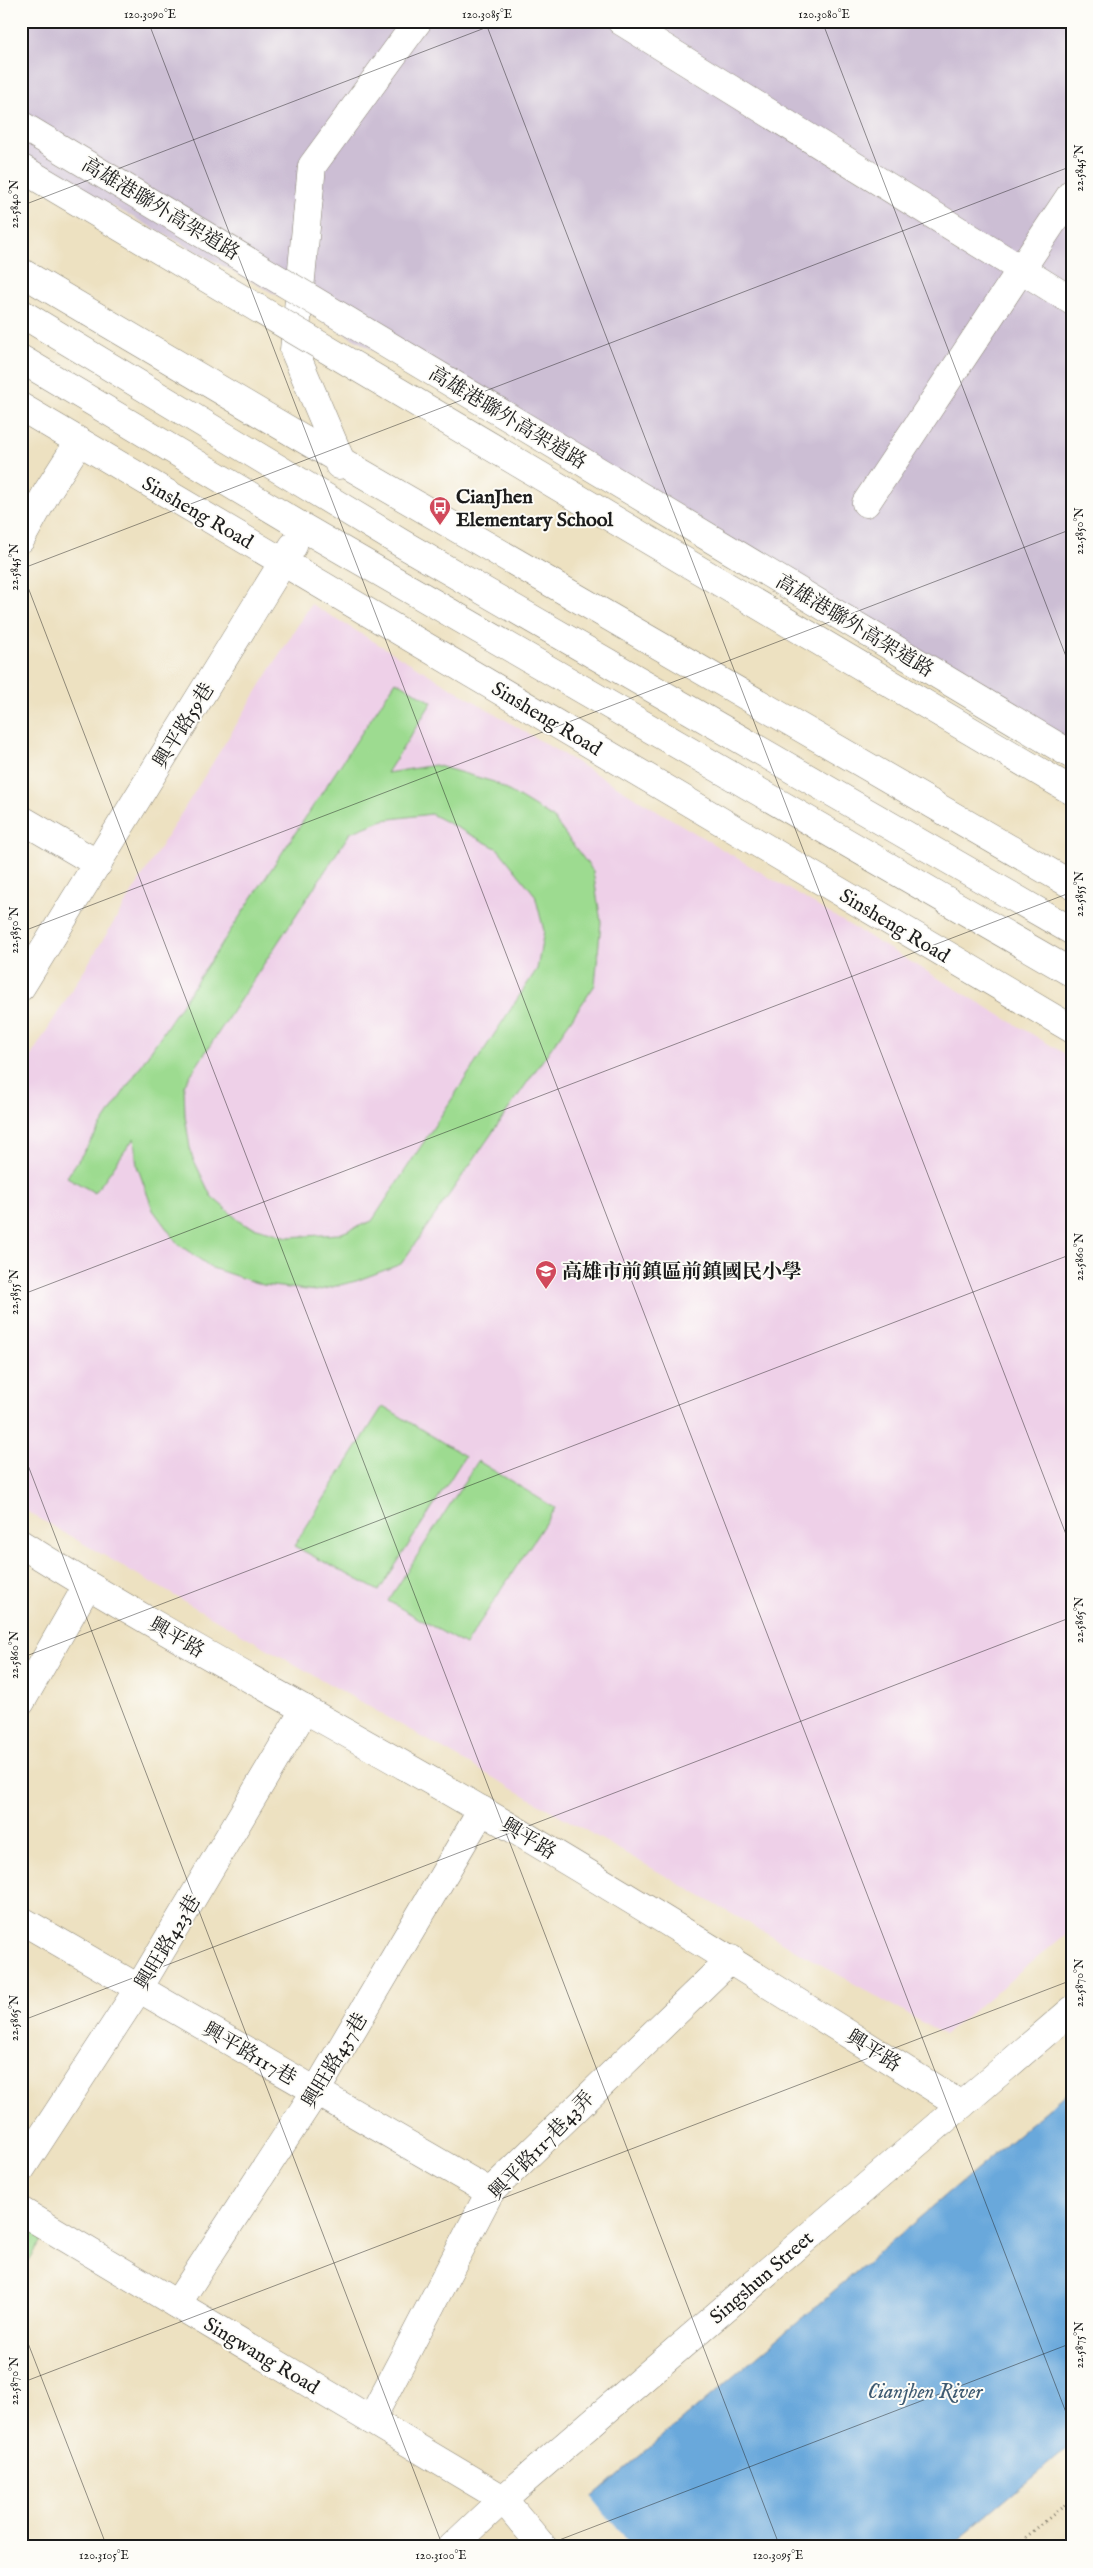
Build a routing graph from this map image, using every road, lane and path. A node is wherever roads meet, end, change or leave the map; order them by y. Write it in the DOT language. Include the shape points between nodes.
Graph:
graph roads {
  1 [pos="418,21"];
  2 [pos="621,21"];
  3 [pos="21,124"];
  4 [pos="21,168"];
  5 [pos="1072,193"];
  6 [pos="1021,270"];
  7 [pos="21,272"];
  8 [pos="1072,301"];
  9 [pos="21,313"];
  10 [pos="21,359"];
  11 [pos="21,407"];
  12 [pos="80,442"];
  13 [pos="341,461"];
  14 [pos="324,496"];
  15 [pos="866,503"];
  16 [pos="304,528"];
  17 [pos="21,539"];
  18 [pos="283,562"];
  19 [pos="1072,755"];
  20 [pos="1072,791"];
  21 [pos="21,819"];
  22 [pos="98,864"];
  23 [pos="1072,885"];
  24 [pos="1072,931"];
  25 [pos="1072,973"];
  26 [pos="21,987"];
  27 [pos="1072,1029"];
  28 [pos="21,1544"];
  29 [pos="87,1586"];
  30 [pos="21,1702"];
  31 [pos="305,1709"];
  32 [pos="482,1810"];
  33 [pos="21,1920"];
  34 [pos="730,1959"];
  35 [pos="140,1988"];
  36 [pos="1072,2010"];
  37 [pos="316,2091"];
  38 [pos="961,2105"];
  39 [pos="21,2169"];
  40 [pos="490,2192"];
  41 [pos="21,2211"];
  42 [pos="177,2304"];
  43 [pos="371,2420"];
  44 [pos="503,2499"];
  45 [pos="1072,2499"];
  46 [pos="452,2547"];
  47 [pos="543,2547"];
  48 [pos="1014,2547"];
  1 -- 13 [label="main road" via="312,166 294,350"];
  2 -- 6 [label="main road"];
  3 -- 19 [label="main road, 高雄港聯外高架道路, bridge"];
  4 -- 20 [label="main road, 高雄港聯外高架道路, bridge"];
  5 -- 6 [label="main road"];
  6 -- 8 [label="main road"];
  6 -- 15 [label="main road"];
  7 -- 13 [label="main road"];
  9 -- 14 [label="main road"];
  10 -- 16 [label="main road, Sinsheng Road"];
  11 -- 12 [label="main road, Sinsheng Road"];
  12 -- 17 [label="main road"];
  12 -- 18 [label="main road, Sinsheng Road"];
  13 -- 14 [label="main road, 興平路59巷"];
  13 -- 23 [label="main road"];
  14 -- 16 [label="main road, 興平路59巷"];
  14 -- 24 [label="main road"];
  16 -- 18 [label="main road, 興平路59巷"];
  16 -- 25 [label="main road, Sinsheng Road"];
  18 -- 22 [label="main road, 興平路59巷"];
  18 -- 27 [label="main road, Sinsheng Road"];
  21 -- 22 [label="main road"];
  22 -- 26 [label="main road, 興平路59巷"];
  28 -- 29 [label="main road, 興平路"];
  29 -- 30 [label="main road"];
  29 -- 31 [label="main road, 興平路"];
  31 -- 32 [label="main road, 興平路"];
  31 -- 35 [label="main road, 興旺路423巷"];
  32 -- 34 [label="main road, 興平路"];
  32 -- 37 [label="main road, 興旺路437巷"];
  33 -- 35 [label="main road, 興平路117巷"];
  34 -- 38 [label="main road, 興平路"];
  34 -- 40 [label="main road, 興平路117巷43弄"];
  35 -- 37 [label="main road, 興平路117巷"];
  35 -- 39 [label="main road, 興旺路423巷"];
  36 -- 38 [label="main road, Singshun Street"];
  37 -- 40 [label="main road, 興平路117巷"];
  37 -- 42 [label="main road, 興旺路437巷"];
  38 -- 44 [label="main road, Singshun Street"];
  40 -- 43 [label="main road, 興平路117巷43弄"];
  41 -- 42 [label="main road, Singwang Road"];
  42 -- 43 [label="main road, Singwang Road"];
  43 -- 44 [label="main road, Singwang Road"];
  44 -- 46 [label="main road, Singshun Street"];
  44 -- 47 [label="main road, Singwang Road"];
  45 -- 48 [label="path"];
}
